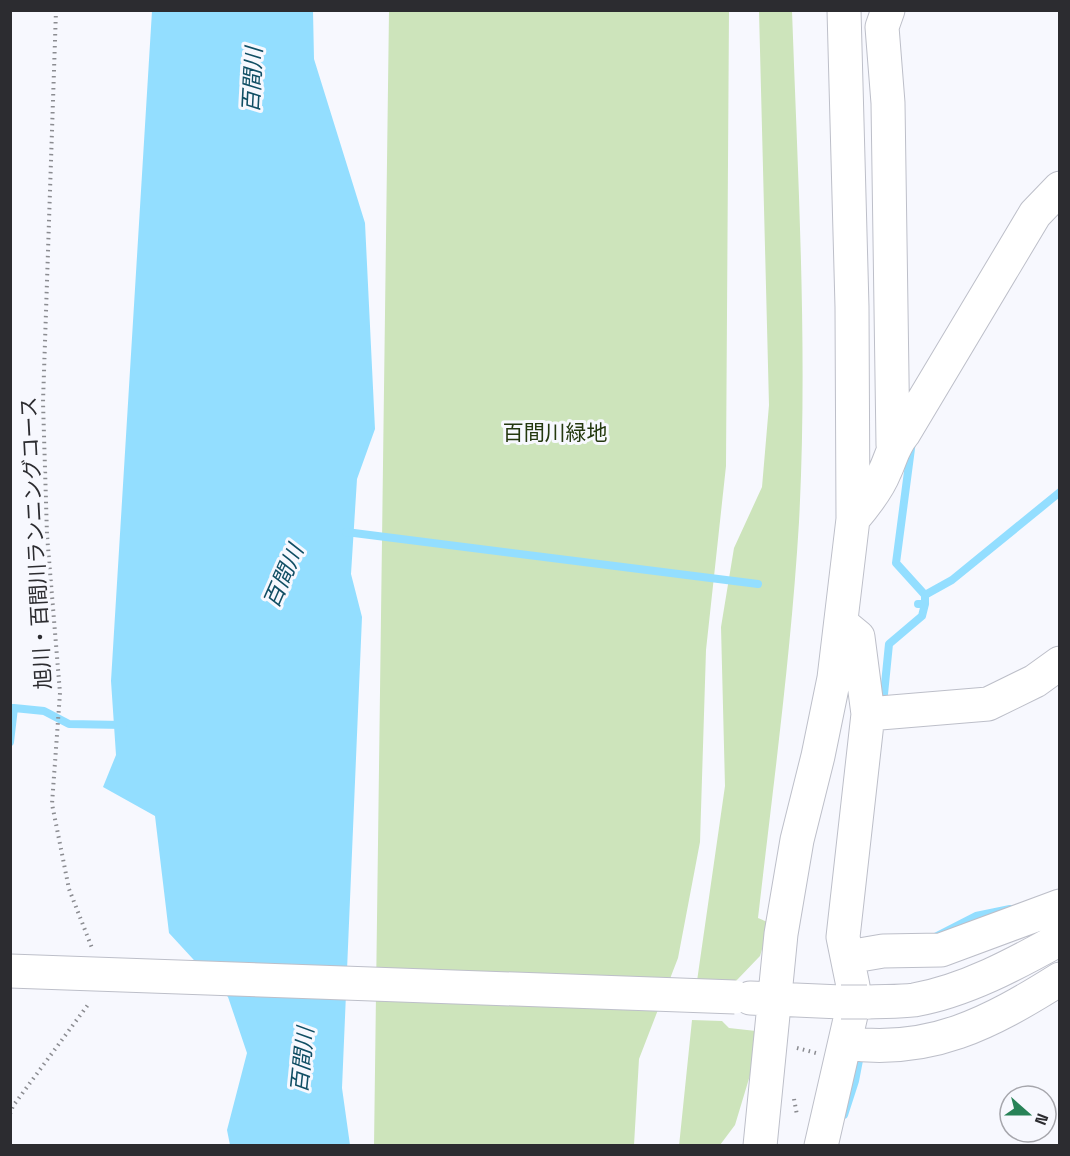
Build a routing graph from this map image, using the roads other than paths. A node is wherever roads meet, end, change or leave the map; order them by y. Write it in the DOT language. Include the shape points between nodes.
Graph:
graph roads {
  1 [pos="844,10"];
  2 [pos="888,10"];
  3 [pos="1059,188"];
  4 [pos="904,431"];
  5 [pos="853,519"];
  6 [pos="841,623"];
  7 [pos="1059,663"];
  8 [pos="878,713"];
  9 [pos="1059,906"];
  10 [pos="1059,939"];
  11 [pos="855,956"];
  12 [pos="10,971"];
  13 [pos="1059,979"];
  14 [pos="773,999"];
  15 [pos="846,1047"];
  16 [pos="760,1146"];
  17 [pos="821,1146"];
  1 -- 5 [label="street"];
  2 -- 4 [label="street" via="882,27"];
  3 -- 4 [label="street" via="1035,214"];
  4 -- 5 [label="street" via="885,472"];
  5 -- 6 [label="street"];
  6 -- 8 [label="street" via="858,637"];
  6 -- 14 [label="street" via="834,678 797,840"];
  7 -- 8 [label="street" via="1035,681 988,704"];
  8 -- 11 [label="street" via="843,937"];
  9 -- 11 [label="street" via="941,950"];
  10 -- 14 [label="street" via="1022,960 948,991 913,1000"];
  11 -- 15 [label="street"];
  12 -- 14 [label="street, bridge"];
  13 -- 15 [label="street" via="969,1029 930,1041 876,1048"];
  14 -- 16 [label="street"];
  15 -- 17 [label="street"];
}
